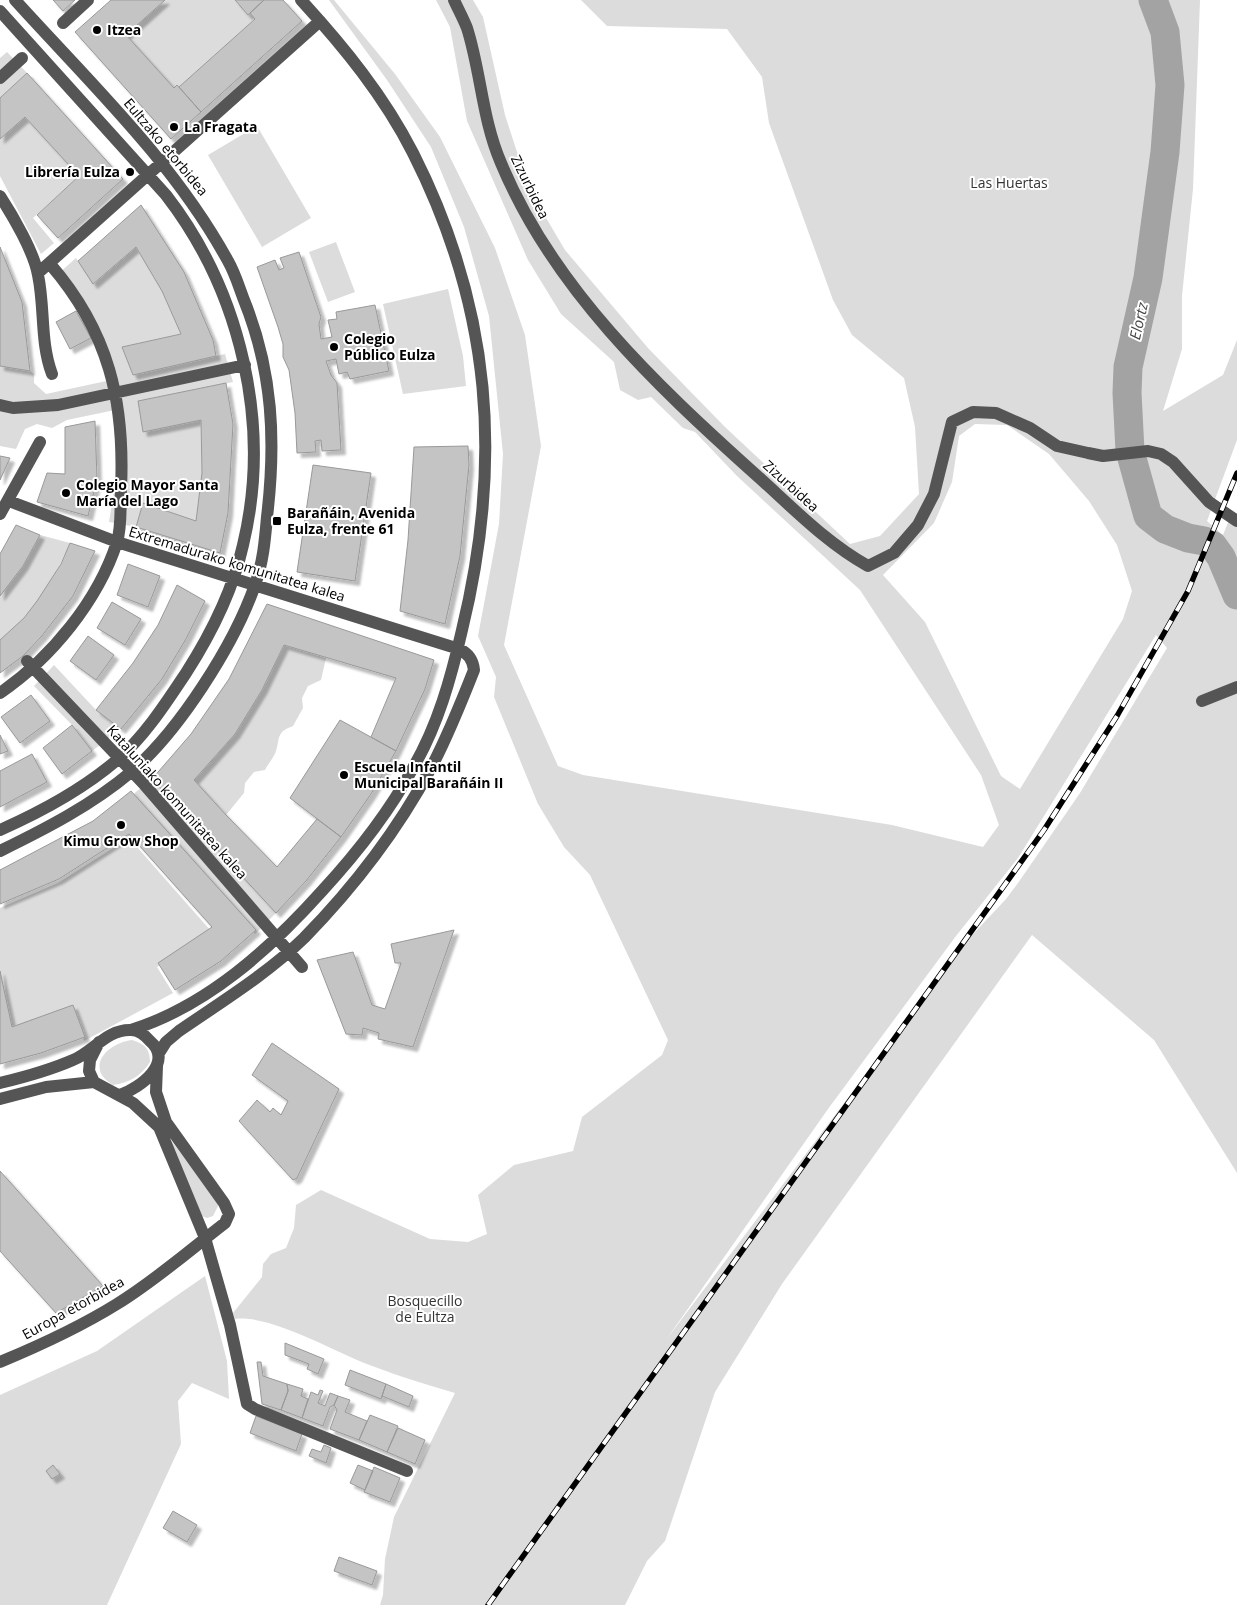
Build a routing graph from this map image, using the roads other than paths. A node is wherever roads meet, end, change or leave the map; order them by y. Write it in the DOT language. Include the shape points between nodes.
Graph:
graph roads {
  1 [pos="15,0"];
  2 [pos="88,0"];
  3 [pos="301,0"];
  4 [pos="454,0"];
  5 [pos="0,11"];
  6 [pos="320,22"];
  7 [pos="63,23"];
  8 [pos="22,58"];
  9 [pos="0,78"];
  10 [pos="164,163"];
  11 [pos="150,176"];
  12 [pos="0,196"];
  13 [pos="50,264"];
  14 [pos="38,274"];
  15 [pos="245,365"];
  16 [pos="52,374"];
  17 [pos="116,393"];
  18 [pos="0,405"];
  19 [pos="40,442"];
  20 [pos="9,501"];
  21 [pos="0,514"];
  22 [pos="1237,521"];
  23 [pos="117,542"];
  24 [pos="233,580"];
  25 [pos="255,585"];
  26 [pos="459,649"];
  27 [pos="30,663"];
  28 [pos="1237,687"];
  29 [pos="0,693"];
  30 [pos="1202,700"];
  31 [pos="119,758"];
  32 [pos="132,772"];
  33 [pos="0,830"];
  34 [pos="0,851"];
  35 [pos="277,938"];
  36 [pos="288,951"];
  37 [pos="302,967"];
  38 [pos="131,1030"];
  39 [pos="99,1042"];
  40 [pos="158,1060"];
  41 [pos="94,1082"];
  42 [pos="0,1083"];
  43 [pos="120,1095"];
  44 [pos="0,1099"];
  45 [pos="206,1238"];
  46 [pos="0,1362"];
  47 [pos="408,1471"];
  1 -- 10 [label="street, Eultzako etorbidea"];
  2 -- 7 [label="street"];
  3 -- 6 [label="street"];
  4 -- 22 [label="street, Zizurbidea" via="466,27 488,128 501,163 528,220 562,273 624,348 829,541 868,566 894,553 918,525 934,494 952,422 973,412 996,413 1030,428 1057,446 1088,454 1102,456 1148,451 1161,454 1173,462 1209,502"];
  5 -- 11 [label="street"];
  6 -- 10 [label="street"];
  6 -- 26 [label="street" via="370,82 412,151 449,236 480,354 486,428 486,481 473,589"];
  8 -- 9 [label="street"];
  10 -- 11 [label="street"];
  10 -- 25 [label="street, Eultzako etorbidea" via="199,209 230,264 255,328 267,375 272,428 271,485 264,548"];
  11 -- 13 [label="street"];
  11 -- 15 [label="street" via="185,219 215,272 237,332"];
  12 -- 14 [label="street" via="20,230"];
  13 -- 14 [label="street"];
  13 -- 17 [label="street" via="88,318 103,348"];
  14 -- 16 [label="street" via="46,353"];
  15 -- 17 [label="street"];
  15 -- 24 [label="street" via="253,430 254,482 244,543"];
  17 -- 18 [label="street" via="36,408"];
  17 -- 23 [label="street" via="122,458"];
  19 -- 20 [label="street"];
  20 -- 21 [label="street"];
  20 -- 23 [label="street, Extremadurako komunitatea kalea"];
  23 -- 24 [label="street, Extremadurako komunitatea kalea"];
  23 -- 27 [label="street" via="96,589 67,631"];
  24 -- 25 [label="street, Extremadurako komunitatea kalea"];
  24 -- 31 [label="street" via="206,642 162,710"];
  25 -- 26 [label="street, Extremadurako komunitatea kalea"];
  25 -- 32 [label="street, Eultzako etorbidea" via="222,656 175,726"];
  26 -- 35 [label="street" via="439,714 414,767 387,811 355,856"];
  26 -- 36 [label="street" via="474,664 474,670 432,768 373,858 304,938"];
  27 -- 29 [label="street"];
  27 -- 31 [label="street, Kataluniako komunitatea kalea"];
  28 -- 30 [label="street"];
  31 -- 32 [label="street, Kataluniako komunitatea kalea"];
  31 -- 33 [label="street" via="86,785 44,810"];
  32 -- 34 [label="street, Eultzako etorbidea" via="50,826"];
  32 -- 35 [label="street, Kataluniako komunitatea kalea"];
  35 -- 36 [label="street, Kataluniako komunitatea kalea"];
  35 -- 38 [label="street" via="230,977 182,1009 160,1021"];
  36 -- 37 [label="street, Kataluniako komunitatea kalea"];
  36 -- 40 [label="street" via="179,1031"];
  38 -- 39 [label="street" via="116,1032"];
  38 -- 40 [label="street" via="143,1034 156,1045"];
  39 -- 41 [label="street" via="90,1060 89,1071"];
  39 -- 42 [label="street" via="74,1060"];
  40 -- 43 [label="street" via="144,1083"];
  40 -- 45 [label="street, Europa etorbidea" via="156,1092 166,1122 229,1214 225,1222"];
  41 -- 43 [label="street" via="104,1090"];
  41 -- 44 [label="street" via="46,1087"];
  43 -- 45 [label="street" via="159,1127"];
  45 -- 46 [label="street, Europa etorbidea" via="118,1304 48,1342"];
  45 -- 47 [label="street" via="247,1404"];
}
